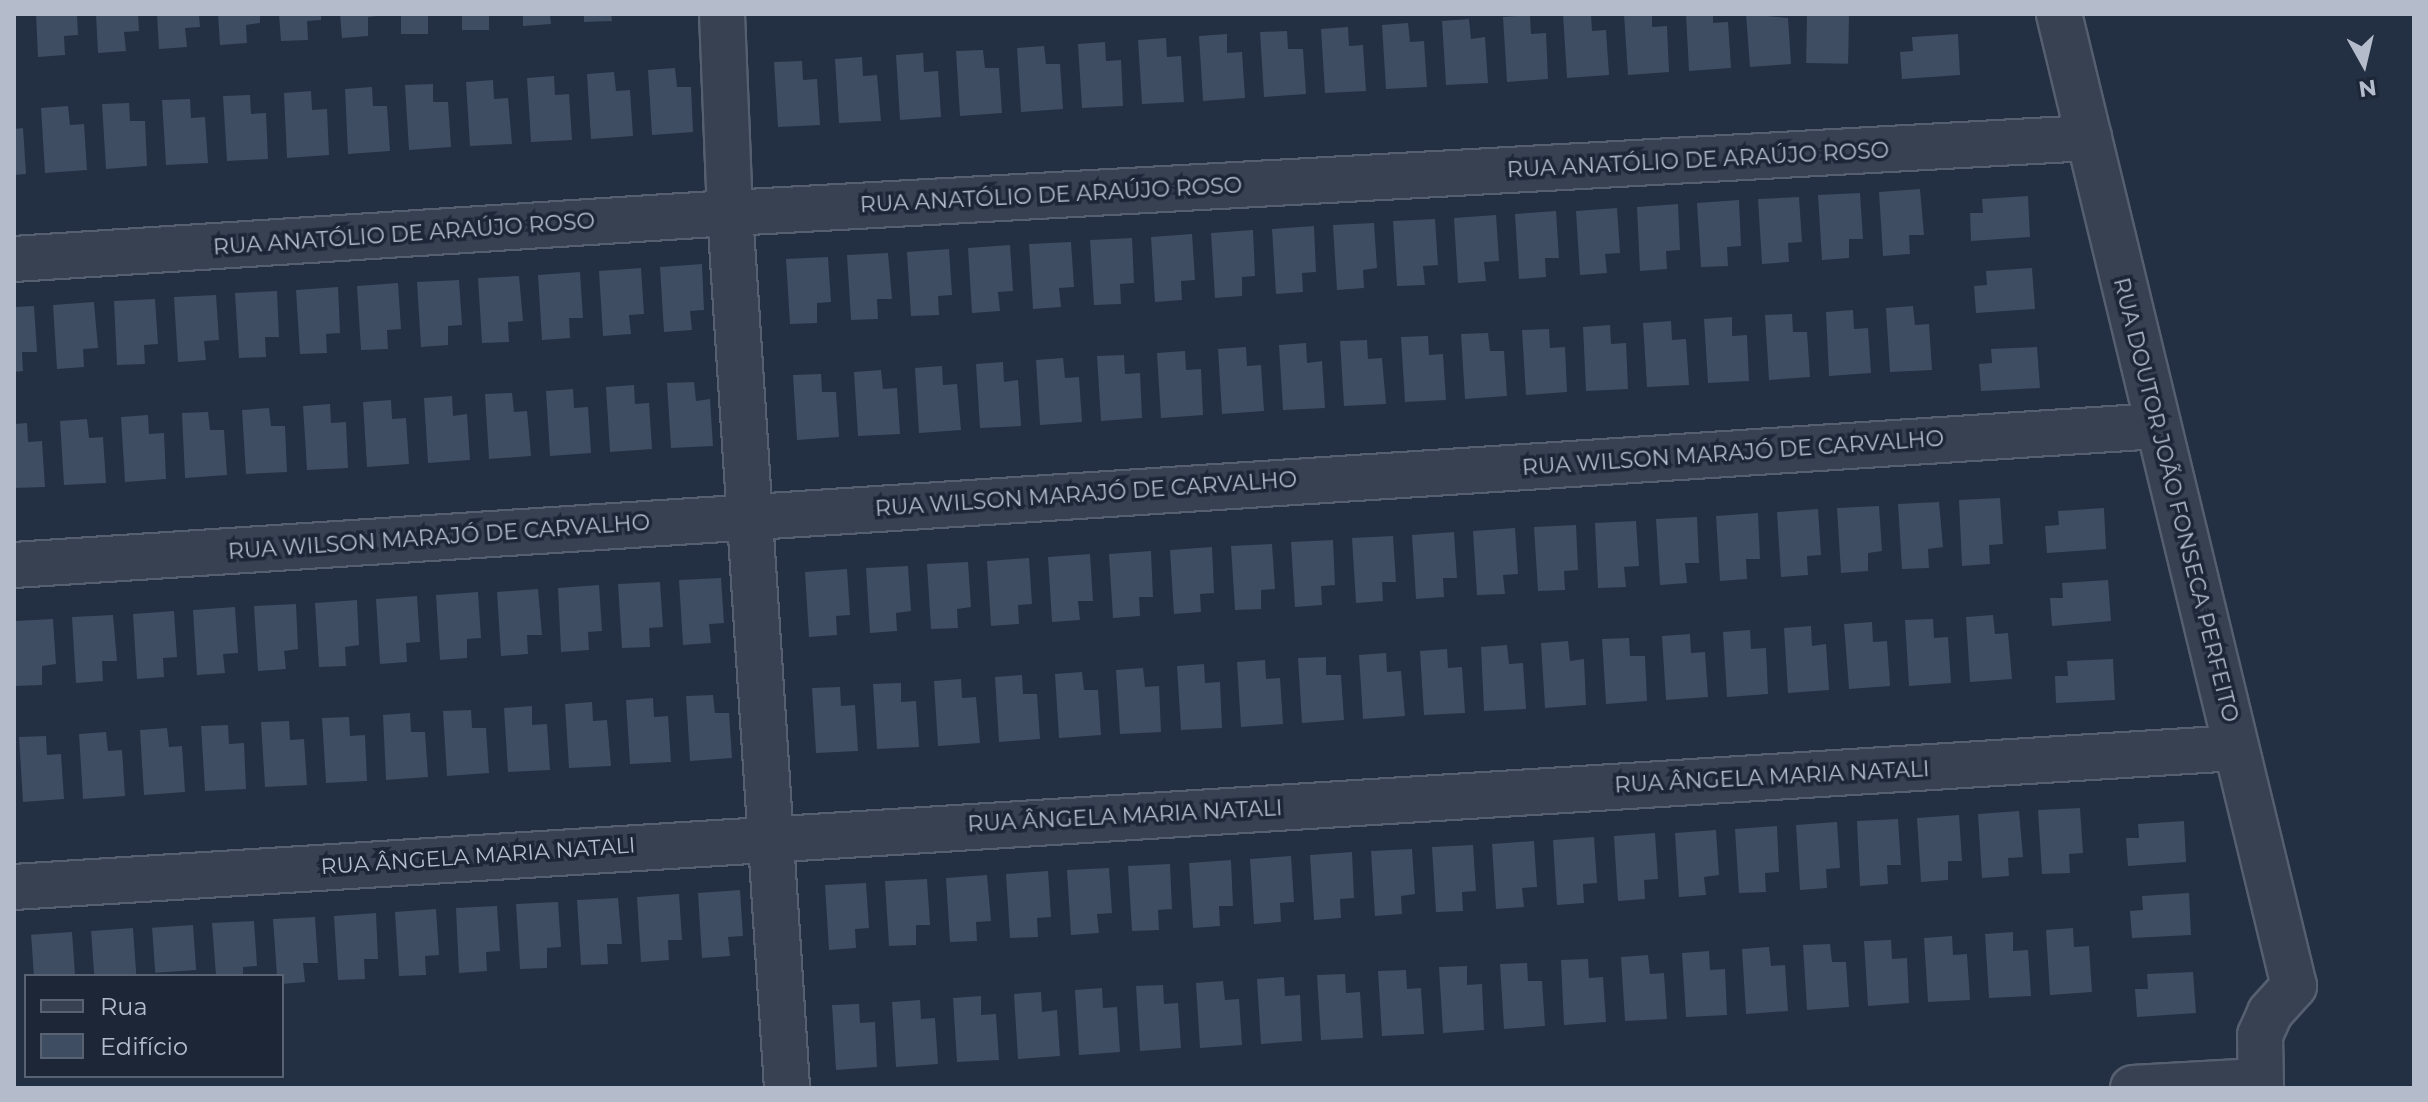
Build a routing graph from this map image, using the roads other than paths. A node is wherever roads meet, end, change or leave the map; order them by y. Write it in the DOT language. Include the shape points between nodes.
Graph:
graph roads {
  1 [pos="722,14"];
  2 [pos="2059,14"];
  3 [pos="2089,138"];
  4 [pos="730,213"];
  5 [pos="14,259"];
  6 [pos="2158,426"];
  7 [pos="752,516"];
  8 [pos="14,565"];
  9 [pos="2236,748"];
  10 [pos="773,837"];
  11 [pos="14,887"];
  12 [pos="2260,1084"];
  13 [pos="787,1088"];
  14 [pos="2133,1088"];
  1 -- 4 [label="street"];
  2 -- 3 [label="street, RUA DOUTOR JOÃO FONSECA PERFEITO"];
  3 -- 4 [label="street, RUA ANATÓLIO DE ARAÚJO ROSO"];
  3 -- 6 [label="street, RUA DOUTOR JOÃO FONSECA PERFEITO"];
  4 -- 5 [label="street, RUA ANATÓLIO DE ARAÚJO ROSO"];
  4 -- 7 [label="street"];
  6 -- 7 [label="street, RUA WILSON MARAJÓ DE CARVALHO"];
  6 -- 9 [label="street, RUA DOUTOR JOÃO FONSECA PERFEITO"];
  7 -- 8 [label="street, RUA WILSON MARAJÓ DE CARVALHO"];
  7 -- 10 [label="street"];
  9 -- 10 [label="street, RUA ÂNGELA MARIA NATALI"];
  9 -- 12 [label="street, RUA DOUTOR JOÃO FONSECA PERFEITO" via="2294,986 2270,1013 2260,1035"];
  10 -- 11 [label="street, RUA ÂNGELA MARIA NATALI"];
  10 -- 13 [label="street"];
  12 -- 14 [label="street"];
}
